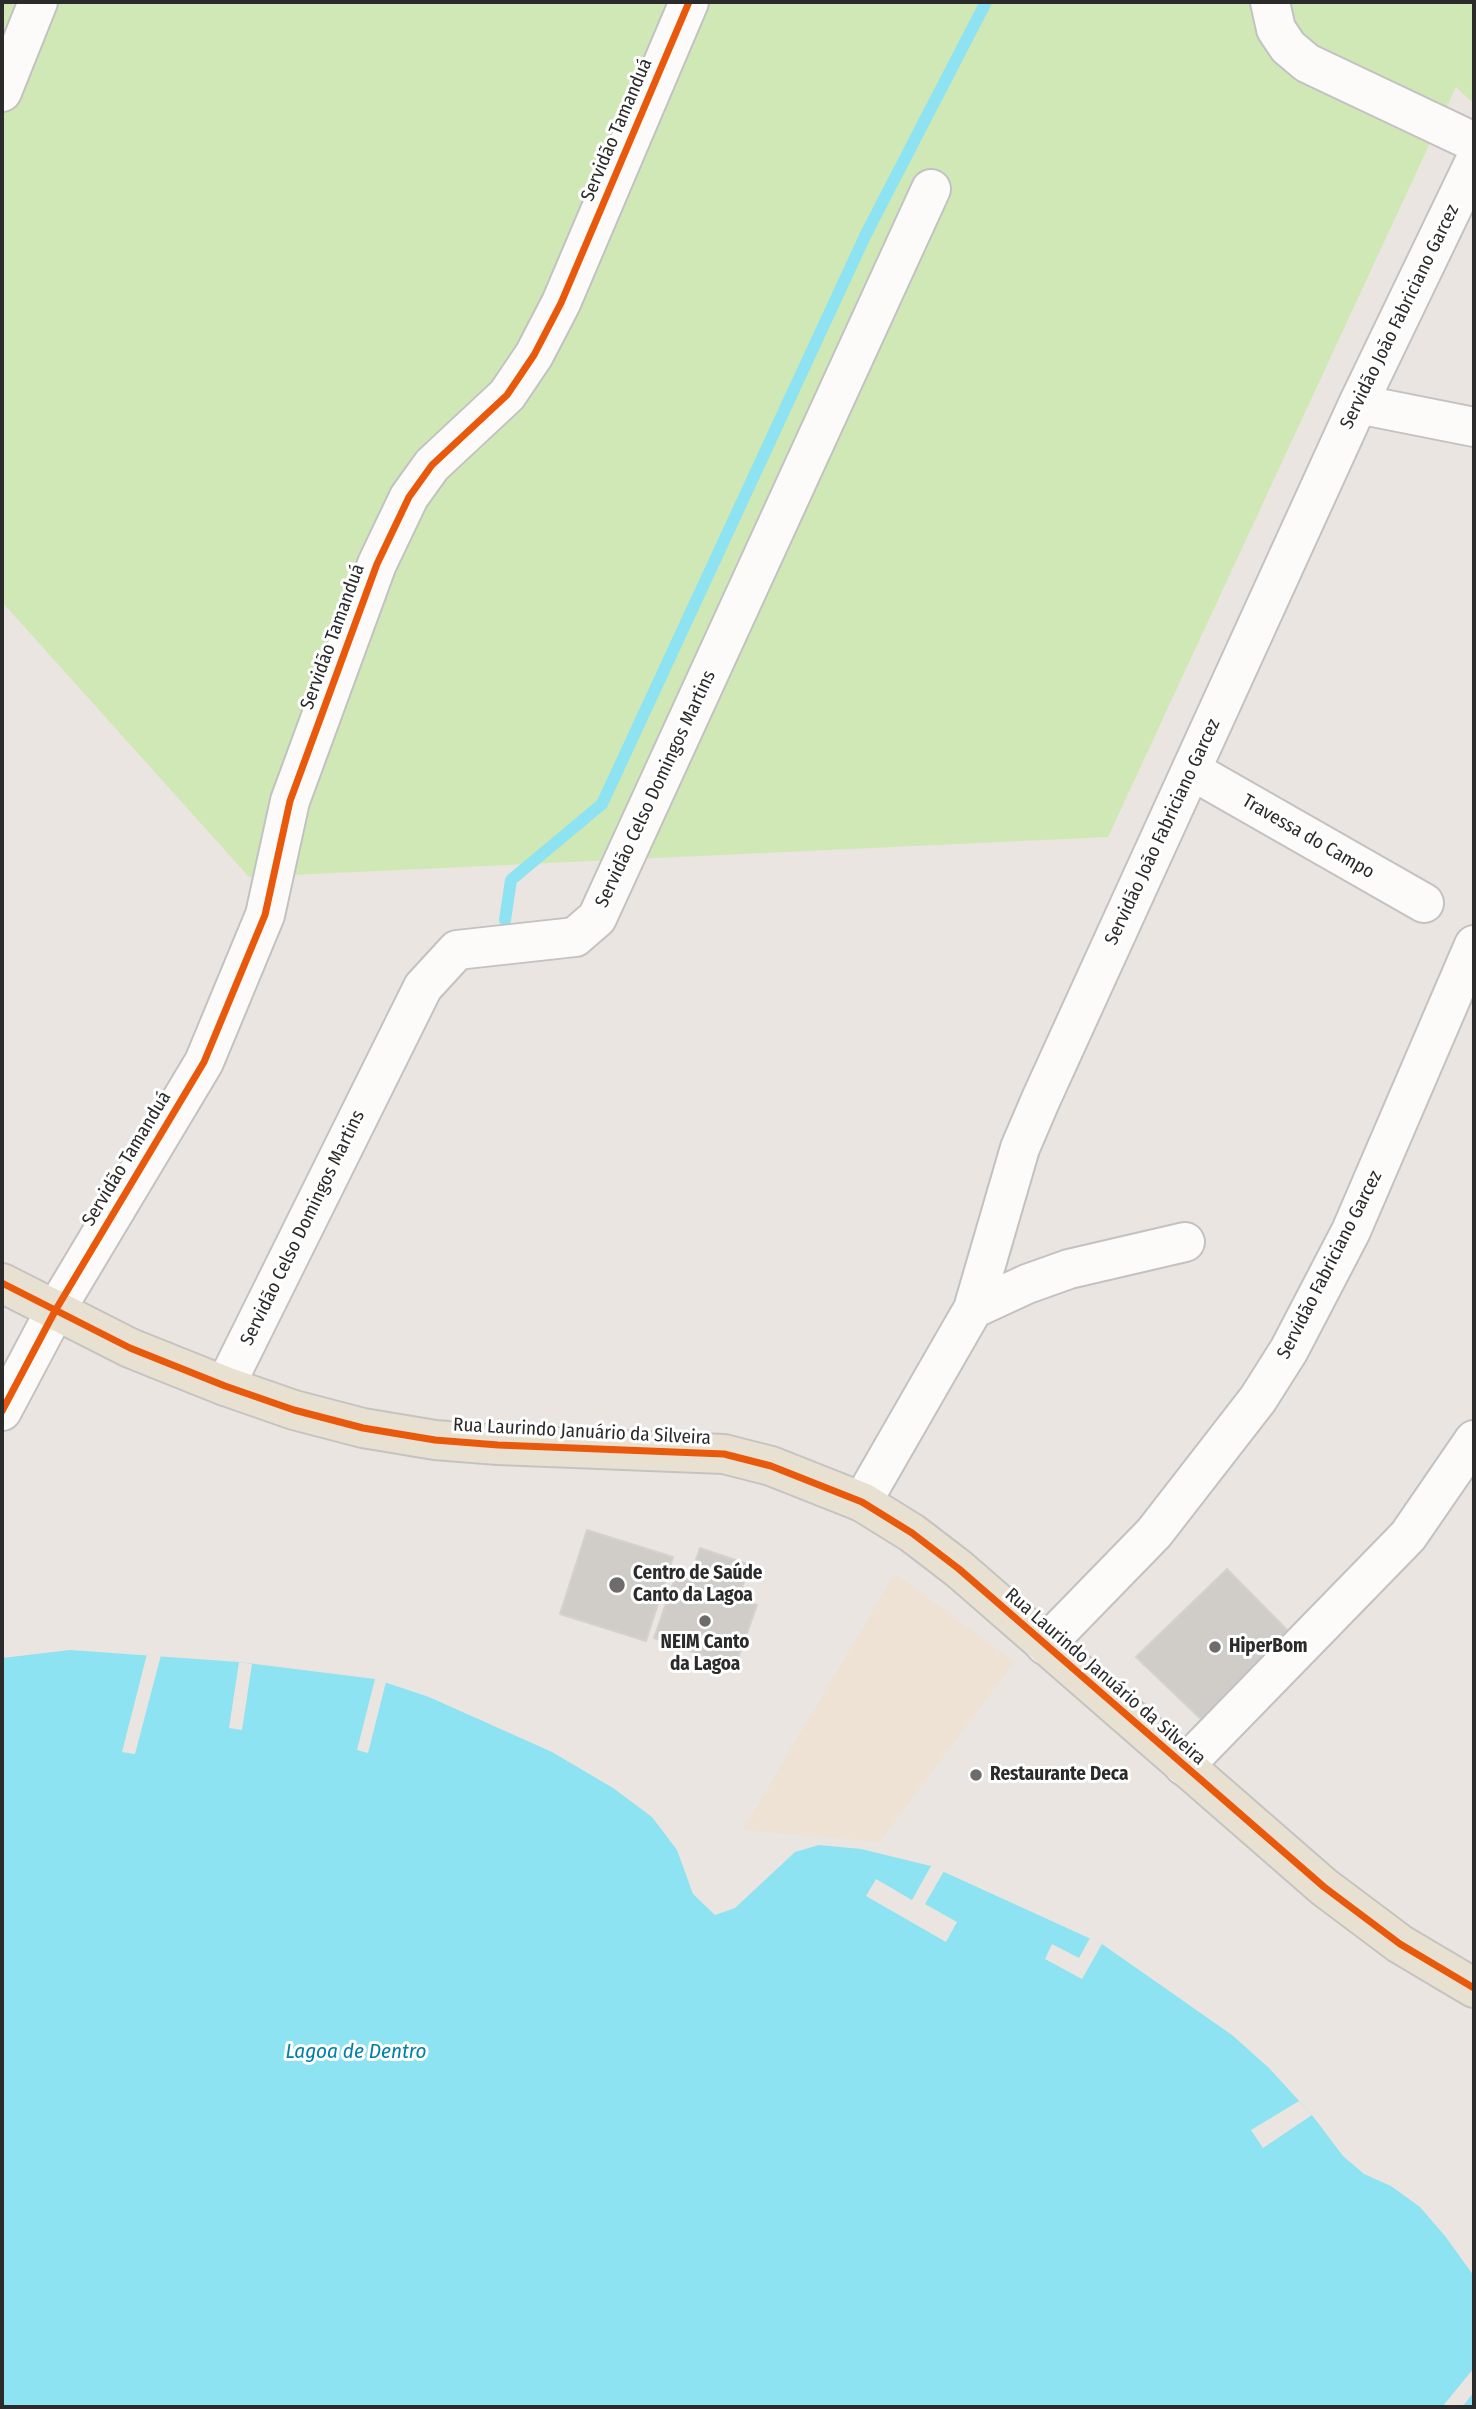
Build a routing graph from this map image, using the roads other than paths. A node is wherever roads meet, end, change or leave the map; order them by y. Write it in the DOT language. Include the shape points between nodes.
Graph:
graph roads {
  1 [pos="38,2"];
  2 [pos="689,2"];
  3 [pos="1269,2"];
  4 [pos="2,92"];
  5 [pos="1474,142"];
  6 [pos="1474,163"];
  7 [pos="931,189"];
  8 [pos="1358,404"];
  9 [pos="1474,427"];
  10 [pos="1192,770"];
  11 [pos="1424,903"];
  12 [pos="1474,945"];
  13 [pos="1185,1242"];
  14 [pos="2,1283"];
  15 [pos="973,1309"];
  16 [pos="55,1311"];
  17 [pos="226,1387"];
  18 [pos="2,1411"];
  19 [pos="1474,1440"];
  20 [pos="862,1502"];
  21 [pos="1045,1645"];
  22 [pos="1184,1766"];
  23 [pos="1474,1988"];
  1 -- 4 [label="street"];
  2 -- 16 [label="street, Servidão Tamanduá" via="561,303 534,355 507,395 432,465 409,497 377,564 290,800 265,915 204,1062"];
  3 -- 5 [label="street" via="1276,29 1307,63"];
  6 -- 8 [label="street, Servidão João Fabriciano Garcez"];
  7 -- 17 [label="street, Servidão Celso Domingos Martins" via="597,918 575,937 457,950 423,987"];
  8 -- 9 [label="street"];
  8 -- 10 [label="street, Servidão João Fabriciano Garcez"];
  10 -- 11 [label="street, Travessa do Campo"];
  10 -- 15 [label="street, Servidão João Fabriciano Garcez" via="1020,1148"];
  12 -- 21 [label="street, Servidão Fabriciano Garcez" via="1351,1231 1289,1350 1258,1399 1154,1533"];
  13 -- 15 [label="street" via="1069,1269"];
  14 -- 16 [label="main road, Rua Laurindo Januário da Silveira"];
  15 -- 20 [label="street, Servidão João Fabriciano Garcez"];
  16 -- 17 [label="main road, Rua Laurindo Januário da Silveira"];
  16 -- 18 [label="street, Servidão Tamanduá"];
  17 -- 20 [label="main road, Rua Laurindo Januário da Silveira" via="363,1428 435,1440 724,1454 771,1466"];
  19 -- 22 [label="street" via="1408,1536"];
  20 -- 21 [label="main road, Rua Laurindo Januário da Silveira" via="912,1533"];
  21 -- 22 [label="main road, Rua Laurindo Januário da Silveira"];
  22 -- 23 [label="main road, Rua Laurindo Januário da Silveira" via="1324,1887 1401,1944"];
}
